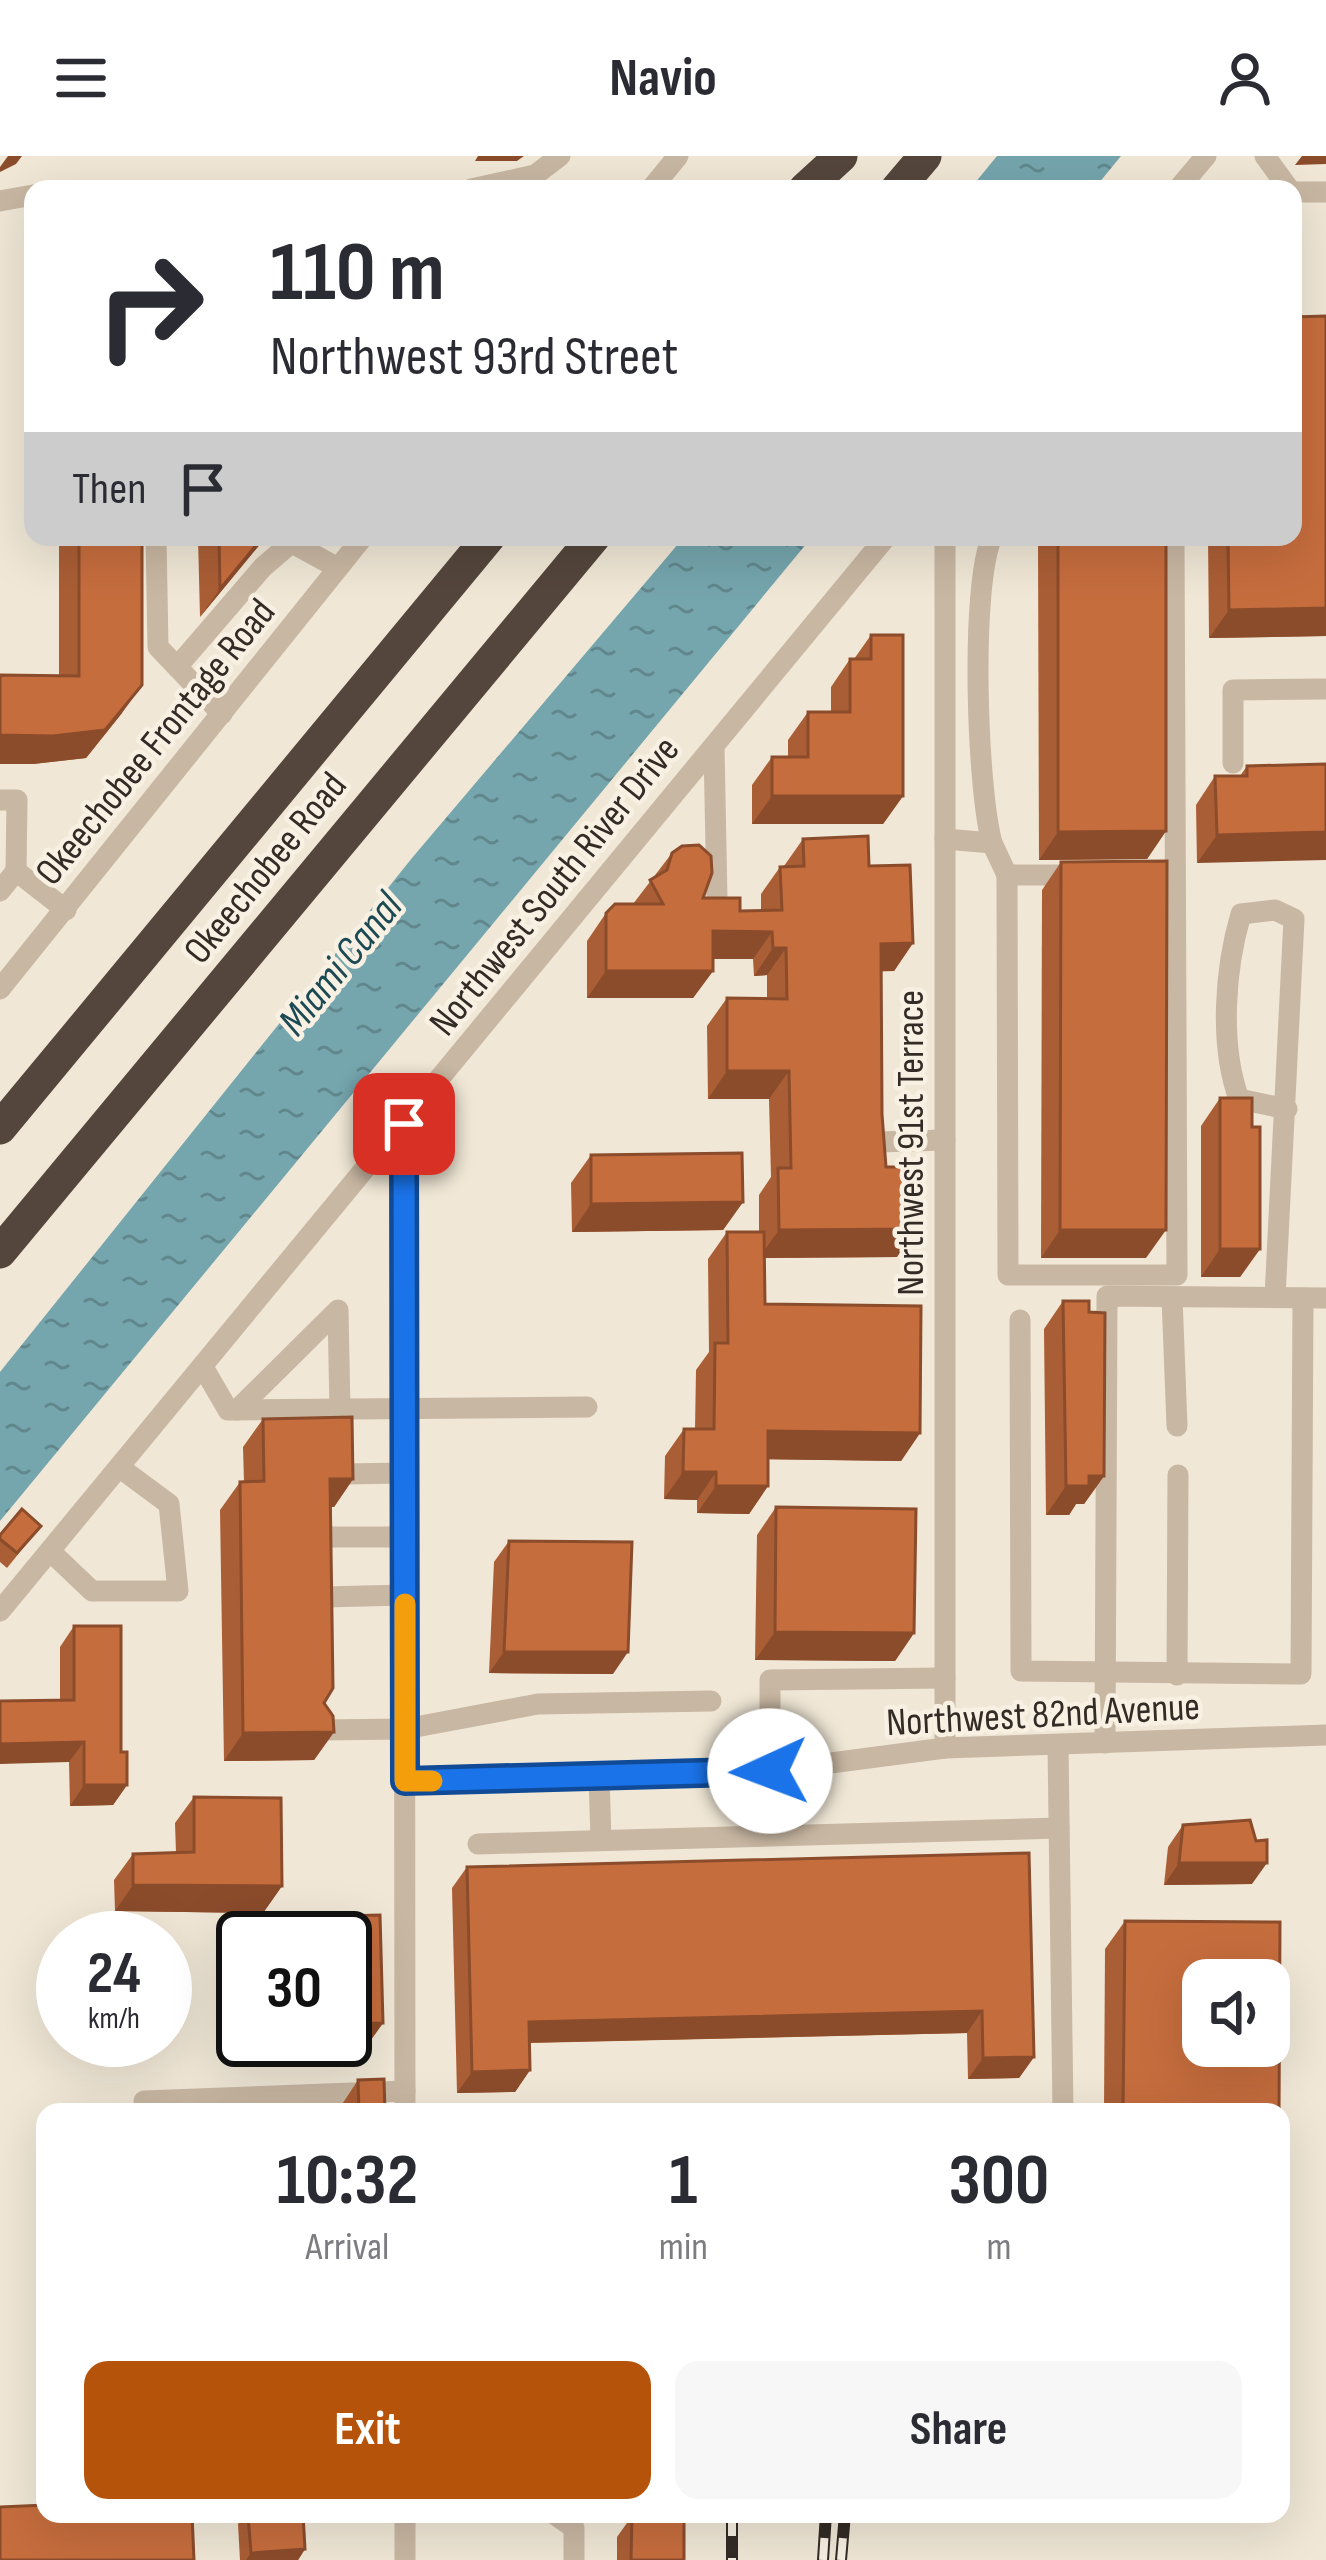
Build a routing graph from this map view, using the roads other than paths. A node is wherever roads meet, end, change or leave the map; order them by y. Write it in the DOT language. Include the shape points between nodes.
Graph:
graph roads {
  1 [pos="560,156"];
  2 [pos="678,156"];
  3 [pos="830,156"];
  4 [pos="841,156"];
  5 [pos="925,156"];
  6 [pos="1206,156"];
  7 [pos="1265,156"];
  8 [pos="515,180"];
  9 [pos="658,180"];
  10 [pos="810,180"];
  11 [pos="813,180"];
  12 [pos="905,180"];
  13 [pos="1186,180"];
  14 [pos="1283,180"];
  15 [pos="156,546"];
  16 [pos="288,546"];
  17 [pos="305,546"];
  18 [pos="356,546"];
  19 [pos="482,546"];
  20 [pos="586,546"];
  21 [pos="879,546"];
  22 [pos="945,546"];
  23 [pos="990,546"];
  24 [pos="1174,546"];
  25 [pos="338,568"];
  26 [pos="177,667"];
  27 [pos="945,672"];
  28 [pos="982,673"];
  29 [pos="1326,689"];
  30 [pos="222,714"];
  31 [pos="715,746"];
  32 [pos="1233,763"];
  33 [pos="0,800"];
  34 [pos="945,839"];
  35 [pos="992,843"];
  36 [pos="16,871"];
  37 [pos="1007,875"];
  38 [pos="1112,875"];
  39 [pos="0,891"];
  40 [pos="717,900"];
  41 [pos="66,910"];
  42 [pos="0,989"];
  43 [pos="1287,1109"];
  44 [pos="404,1124"];
  45 [pos="0,1128"];
  46 [pos="945,1141"];
  47 [pos="878,1142"];
  48 [pos="7,1241"];
  49 [pos="1172,1297"];
  50 [pos="1275,1298"];
  51 [pos="1315,1298"];
  52 [pos="1020,1320"];
  53 [pos="203,1367"];
  54 [pos="587,1407"];
  55 [pos="237,1410"];
  56 [pos="340,1411"];
  57 [pos="404,1412"];
  58 [pos="1177,1426"];
  59 [pos="119,1467"];
  60 [pos="405,1473"];
  61 [pos="344,1474"];
  62 [pos="1178,1475"];
  63 [pos="330,1538"];
  64 [pos="405,1538"];
  65 [pos="50,1551"];
  66 [pos="405,1594"];
  67 [pos="323,1597"];
  68 [pos="0,1612"];
  69 [pos="1105,1675"];
  70 [pos="1177,1675"];
  71 [pos="945,1678"];
  72 [pos="711,1701"];
  73 [pos="405,1729"];
  74 [pos="319,1730"];
  75 [pos="1326,1735"];
  76 [pos="1105,1743"];
  77 [pos="1058,1744"];
  78 [pos="945,1748"];
  79 [pos="770,1771"];
  80 [pos="599,1776"];
  81 [pos="405,1781"];
  82 [pos="1059,1828"];
  83 [pos="601,1840"];
  84 [pos="478,1844"];
  85 [pos="144,2101"];
  86 [pos="405,2101"];
  87 [pos="1063,2103"];
  88 [pos="405,2523"];
  89 [pos="567,2523"];
  90 [pos="405,2560"];
  91 [pos="574,2560"];
  1 -- 8 [label="street"];
  2 -- 9 [label="street"];
  3 -- 10 [label="highway"];
  4 -- 11 [label="highway"];
  5 -- 12 [label="highway"];
  6 -- 13 [label="street"];
  7 -- 14 [label="street"];
  15 -- 26 [label="street" via="158,646"];
  16 -- 26 [label="street"];
  17 -- 25 [label="street"];
  18 -- 25 [label="street, Okeechobee Frontage Road"];
  19 -- 45 [label="highway, Okeechobee Road"];
  20 -- 48 [label="highway, Okeechobee Road"];
  21 -- 31 [label="street, Northwest South River Drive"];
  22 -- 27 [label="street, Northwest 91st Terrace"];
  23 -- 28 [label="street"];
  24 -- 37 [label="street" via="1165,874 1177,1274 1009,1275"];
  25 -- 30 [label="street, Okeechobee Frontage Road"];
  26 -- 30 [label="street"];
  27 -- 28 [label="street"];
  27 -- 34 [label="street, Northwest 91st Terrace"];
  28 -- 35 [label="street" via="982,798"];
  29 -- 32 [label="street" via="1233,690"];
  30 -- 41 [label="street, Okeechobee Frontage Road"];
  31 -- 40 [label="street"];
  31 -- 44 [label="street, Northwest South River Drive"];
  33 -- 36 [label="street" via="17,800"];
  34 -- 35 [label="street"];
  34 -- 46 [label="street, Northwest 91st Terrace"];
  35 -- 37 [label="street"];
  36 -- 39 [label="street"];
  36 -- 41 [label="street"];
  37 -- 38 [label="street"];
  41 -- 42 [label="street, Okeechobee Frontage Road"];
  43 -- 43 [label="street" via="1294,919 1274,910 1241,914 1228,1032 1232,1079 1239,1099"];
  43 -- 50 [label="street"];
  44 -- 53 [label="street, Northwest South River Drive"];
  44 -- 57 [label="street"];
  46 -- 47 [label="street"];
  46 -- 71 [label="street, Northwest 91st Terrace"];
  49 -- 50 [label="street"];
  49 -- 58 [label="street"];
  49 -- 69 [label="street" via="1107,1296"];
  50 -- 51 [label="street"];
  51 -- 70 [label="street" via="1301,1673"];
  52 -- 69 [label="street" via="1021,1671"];
  53 -- 55 [label="street" via="228,1410"];
  53 -- 59 [label="street, Northwest South River Drive"];
  54 -- 57 [label="street"];
  55 -- 56 [label="street"];
  55 -- 56 [label="street" via="338,1310"];
  56 -- 57 [label="street"];
  57 -- 60 [label="street"];
  59 -- 65 [label="street, Northwest South River Drive"];
  59 -- 65 [label="street" via="169,1504 178,1591 92,1591"];
  60 -- 61 [label="street"];
  60 -- 64 [label="street"];
  62 -- 70 [label="street"];
  63 -- 64 [label="street"];
  64 -- 66 [label="street"];
  65 -- 68 [label="street, Northwest South River Drive"];
  66 -- 67 [label="street"];
  66 -- 73 [label="street"];
  69 -- 70 [label="street"];
  69 -- 76 [label="street"];
  71 -- 78 [label="street, Northwest 91st Terrace"];
  71 -- 79 [label="street" via="770,1680"];
  72 -- 73 [label="street" via="538,1704"];
  73 -- 74 [label="street"];
  73 -- 81 [label="street"];
  75 -- 76 [label="street, Northwest 82nd Avenue"];
  76 -- 77 [label="street, Northwest 82nd Avenue"];
  77 -- 78 [label="street, Northwest 82nd Avenue"];
  77 -- 82 [label="street"];
  78 -- 79 [label="street, Northwest 82nd Avenue"];
  79 -- 80 [label="street, Northwest 82nd Avenue"];
  80 -- 81 [label="street, Northwest 82nd Avenue"];
  80 -- 83 [label="street"];
  81 -- 86 [label="street"];
  82 -- 83 [label="street"];
  82 -- 87 [label="street"];
  83 -- 84 [label="street"];
  85 -- 86 [label="street"];
  88 -- 90 [label="street"];
  89 -- 91 [label="street" via="574,2528"];
}
